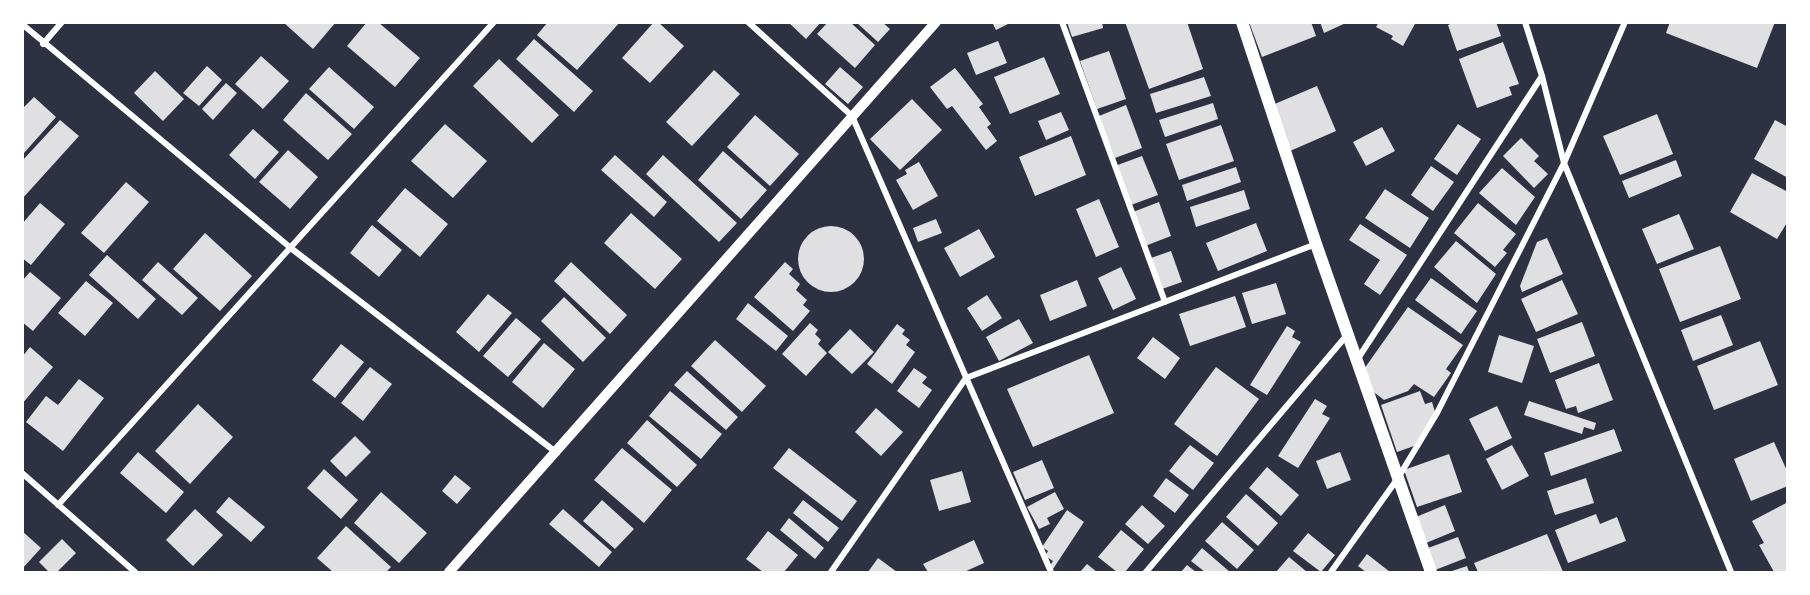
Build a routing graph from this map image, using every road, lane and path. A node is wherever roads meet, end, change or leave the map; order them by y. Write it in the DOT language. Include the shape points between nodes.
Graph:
graph roads {
  1 [pos="62,22"];
  2 [pos="494,22"];
  3 [pos="748,22"];
  4 [pos="936,22"];
  5 [pos="1062,22"];
  6 [pos="1242,22"];
  7 [pos="1525,22"];
  8 [pos="1625,22"];
  9 [pos="22,24"];
  10 [pos="43,44"];
  11 [pos="1542,76"];
  12 [pos="852,116"];
  13 [pos="1564,163"];
  14 [pos="1316,244"];
  15 [pos="292,249"];
  16 [pos="1165,302"];
  17 [pos="1348,334"];
  18 [pos="1357,361"];
  19 [pos="966,378"];
  20 [pos="557,453"];
  21 [pos="22,473"];
  22 [pos="1398,478"];
  23 [pos="58,505"];
  24 [pos="135,573"];
  25 [pos="449,573"];
  26 [pos="831,573"];
  27 [pos="1051,573"];
  28 [pos="1146,573"];
  29 [pos="1331,573"];
  30 [pos="1431,573"];
  31 [pos="1731,573"];
  1 -- 10 [label="street"];
  2 -- 15 [label="street"];
  3 -- 12 [label="street"];
  4 -- 12 [label="street"];
  5 -- 16 [label="street"];
  6 -- 14 [label="main road"];
  7 -- 11 [label="street"];
  8 -- 13 [label="street"];
  9 -- 10 [label="street"];
  10 -- 15 [label="street"];
  11 -- 13 [label="street"];
  11 -- 18 [label="street"];
  12 -- 19 [label="street"];
  12 -- 20 [label="street"];
  13 -- 22 [label="street" via="1437,413"];
  13 -- 31 [label="street"];
  14 -- 16 [label="street"];
  14 -- 17 [label="main road"];
  15 -- 20 [label="street"];
  15 -- 23 [label="street"];
  16 -- 19 [label="street"];
  17 -- 18 [label="main road"];
  17 -- 28 [label="street"];
  18 -- 22 [label="main road"];
  19 -- 26 [label="street"];
  19 -- 27 [label="street"];
  20 -- 25 [label="street"];
  21 -- 23 [label="street"];
  22 -- 29 [label="street"];
  22 -- 30 [label="main road"];
  23 -- 24 [label="street"];
}
